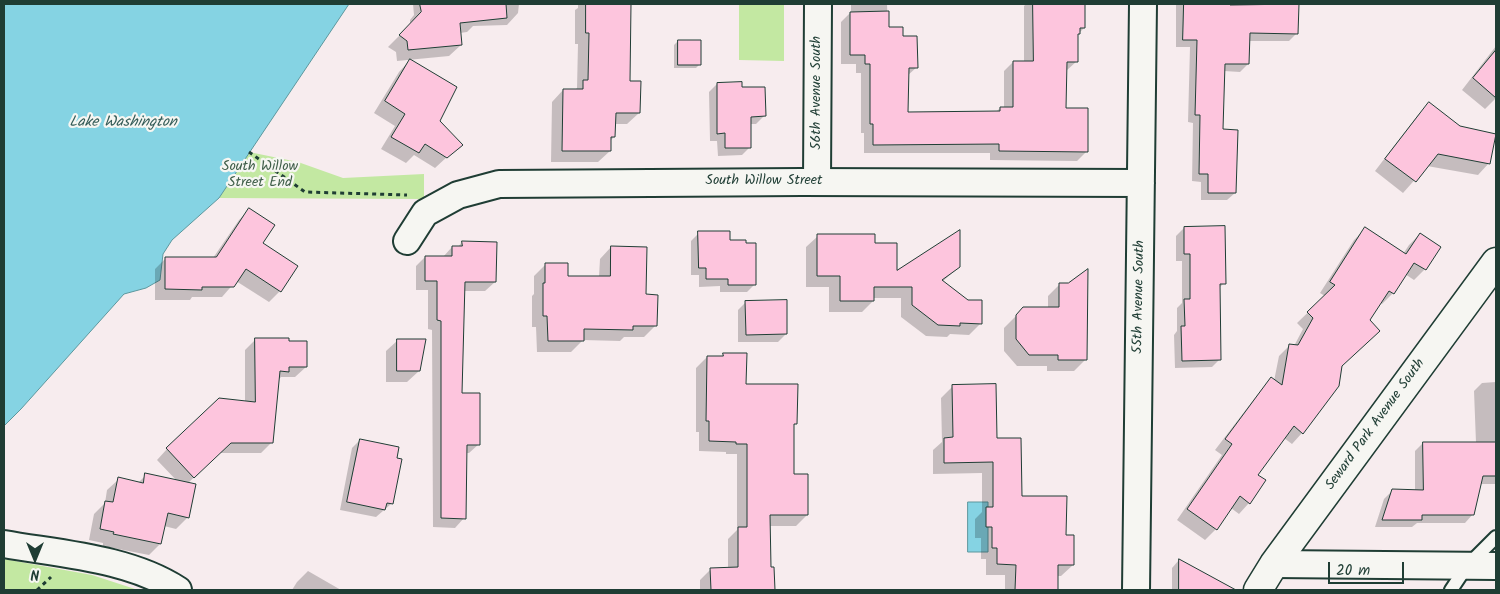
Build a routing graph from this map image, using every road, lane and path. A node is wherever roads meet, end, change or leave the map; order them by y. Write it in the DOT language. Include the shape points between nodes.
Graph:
graph roads {
  1 [pos="818,4"];
  2 [pos="1143,4"];
  3 [pos="249,152"];
  4 [pos="817,182"];
  5 [pos="1141,183"];
  6 [pos="411,195"];
  7 [pos="407,241"];
  8 [pos="1496,262"];
  9 [pos="1496,537"];
  10 [pos="4,544"];
  11 [pos="1274,564"];
  12 [pos="1467,566"];
  13 [pos="1496,566"];
  14 [pos="178,590"];
  15 [pos="1136,590"];
  16 [pos="1258,590"];
  17 [pos="1451,590"];
  1 -- 4 [label="street, 56th Avenue South"];
  2 -- 5 [label="street, 55th Avenue South"];
  3 -- 6 [label="path" via="305,192"];
  4 -- 5 [label="street, South Willow Street"];
  4 -- 7 [label="street, South Willow Street" via="499,184 458,195 425,213"];
  5 -- 15 [label="street, 55th Avenue South"];
  8 -- 11 [label="main road, Seward Park Avenue South"];
  9 -- 12 [label="lane"];
  10 -- 14 [label="street" via="120,565"];
  11 -- 12 [label="street"];
  11 -- 16 [label="main road, Seward Park Avenue South"];
  12 -- 13 [label="street"];
  12 -- 17 [label="lane"];
}
